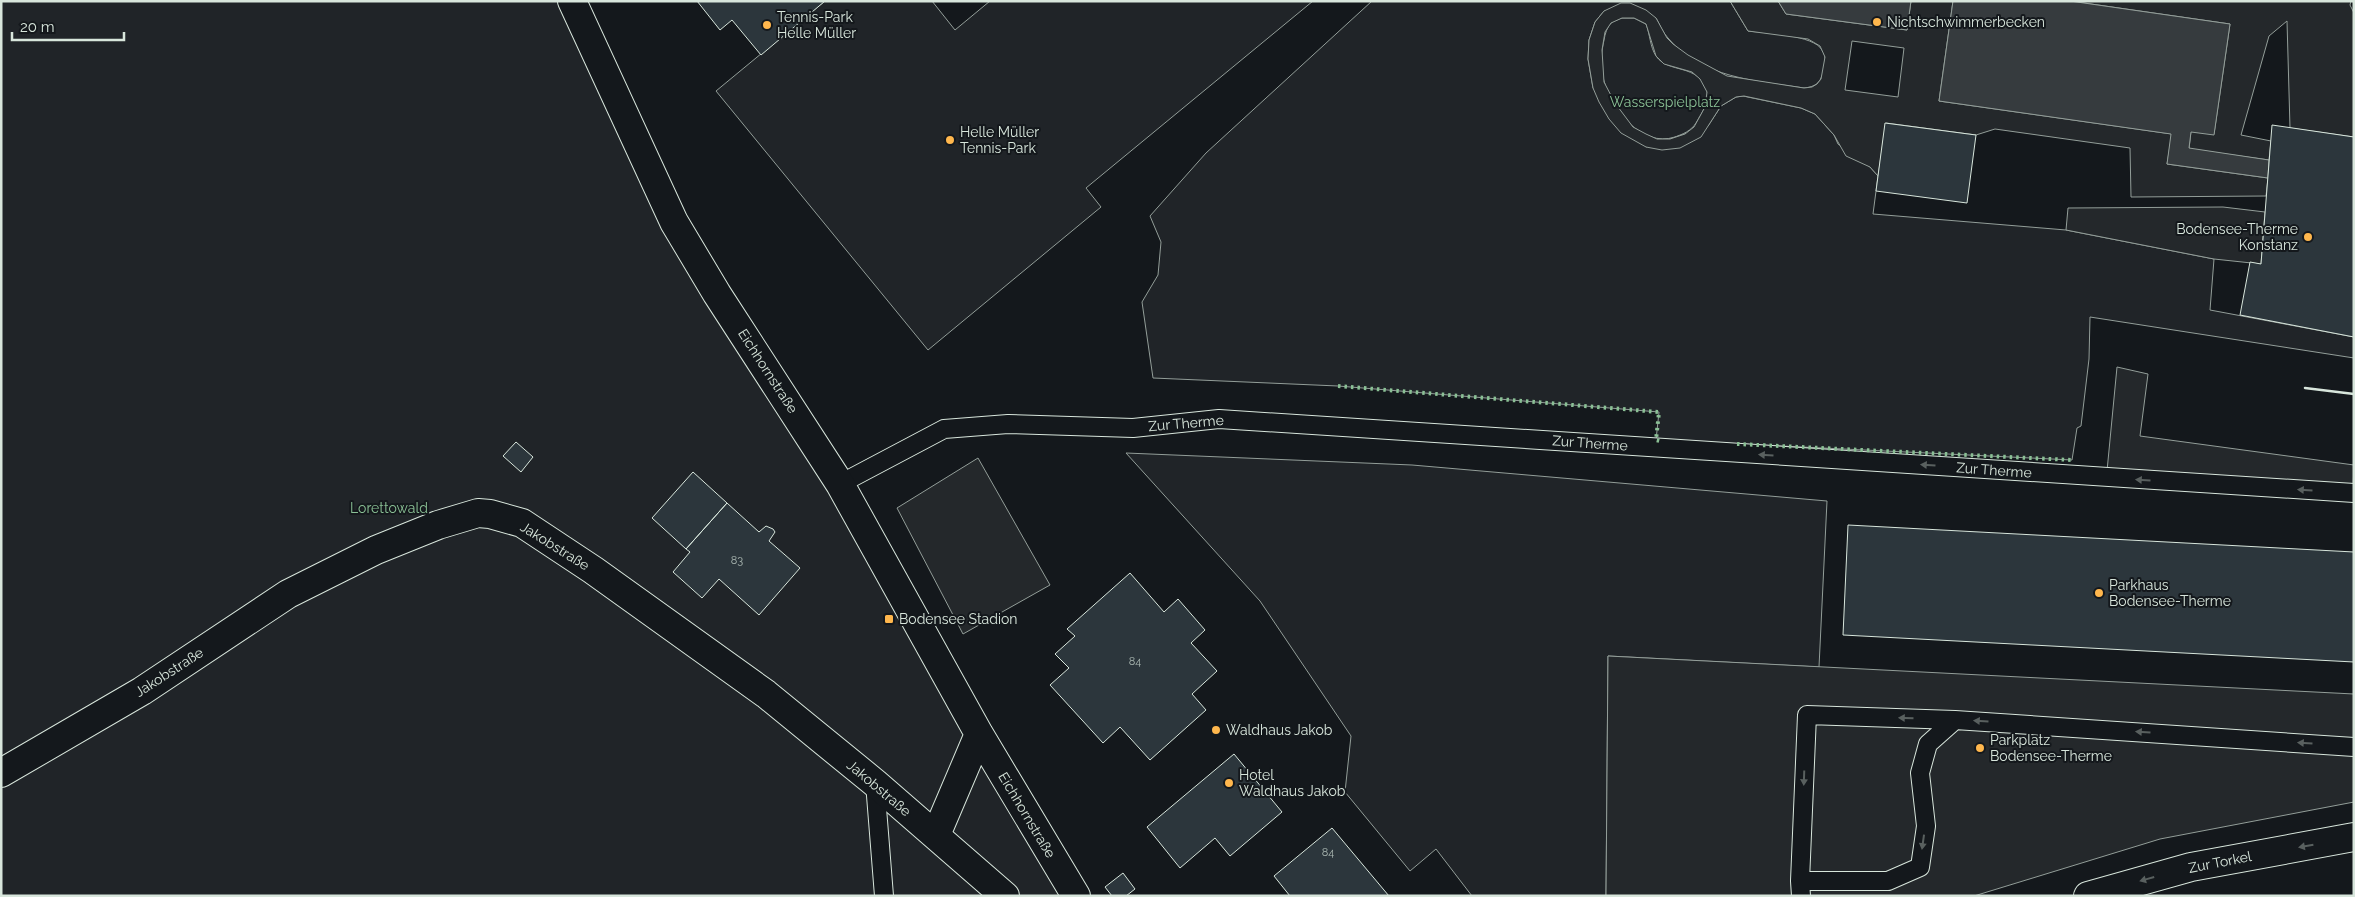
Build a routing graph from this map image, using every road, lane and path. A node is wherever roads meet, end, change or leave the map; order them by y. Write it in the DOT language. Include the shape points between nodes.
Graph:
graph roads {
  1 [pos="572,1"];
  2 [pos="840,484"];
  3 [pos="2354,494"];
  4 [pos="1955,720"];
  5 [pos="978,734"];
  6 [pos="2354,747"];
  7 [pos="1,773"];
  8 [pos="875,782"];
  9 [pos="936,836"];
  10 [pos="2354,837"];
  11 [pos="1800,888"];
  12 [pos="884,896"];
  13 [pos="1005,896"];
  14 [pos="1076,896"];
  15 [pos="2088,896"];
  1 -- 2 [label="street, Eichhornstraße" via="674,222"];
  3 -- 2 [label="lane, Zur Therme, one-way" via="1219,419 1133,428 1008,424 944,429"];
  2 -- 5 [label="street, Eichhornstraße"];
  6 -- 4 [label="lane, one-way"];
  4 -- 11 [label="lane, one-way" via="1928,744 1920,773 1926,826 1920,867 1888,881"];
  4 -- 11 [label="lane, one-way" via="1807,715"];
  5 -- 9 [label="street"];
  5 -- 14 [label="street, Eichhornstraße"];
  7 -- 8 [label="street, Jakobstraße" via="142,691 288,594 376,550 478,513 522,523 593,570 766,694"];
  8 -- 9 [label="street, Jakobstraße"];
  8 -- 12 [label="lane"];
  9 -- 13 [label="street, Jakobstraße"];
  10 -- 15 [label="street, Zur Torkel, one-way" via="2191,867"];
}
